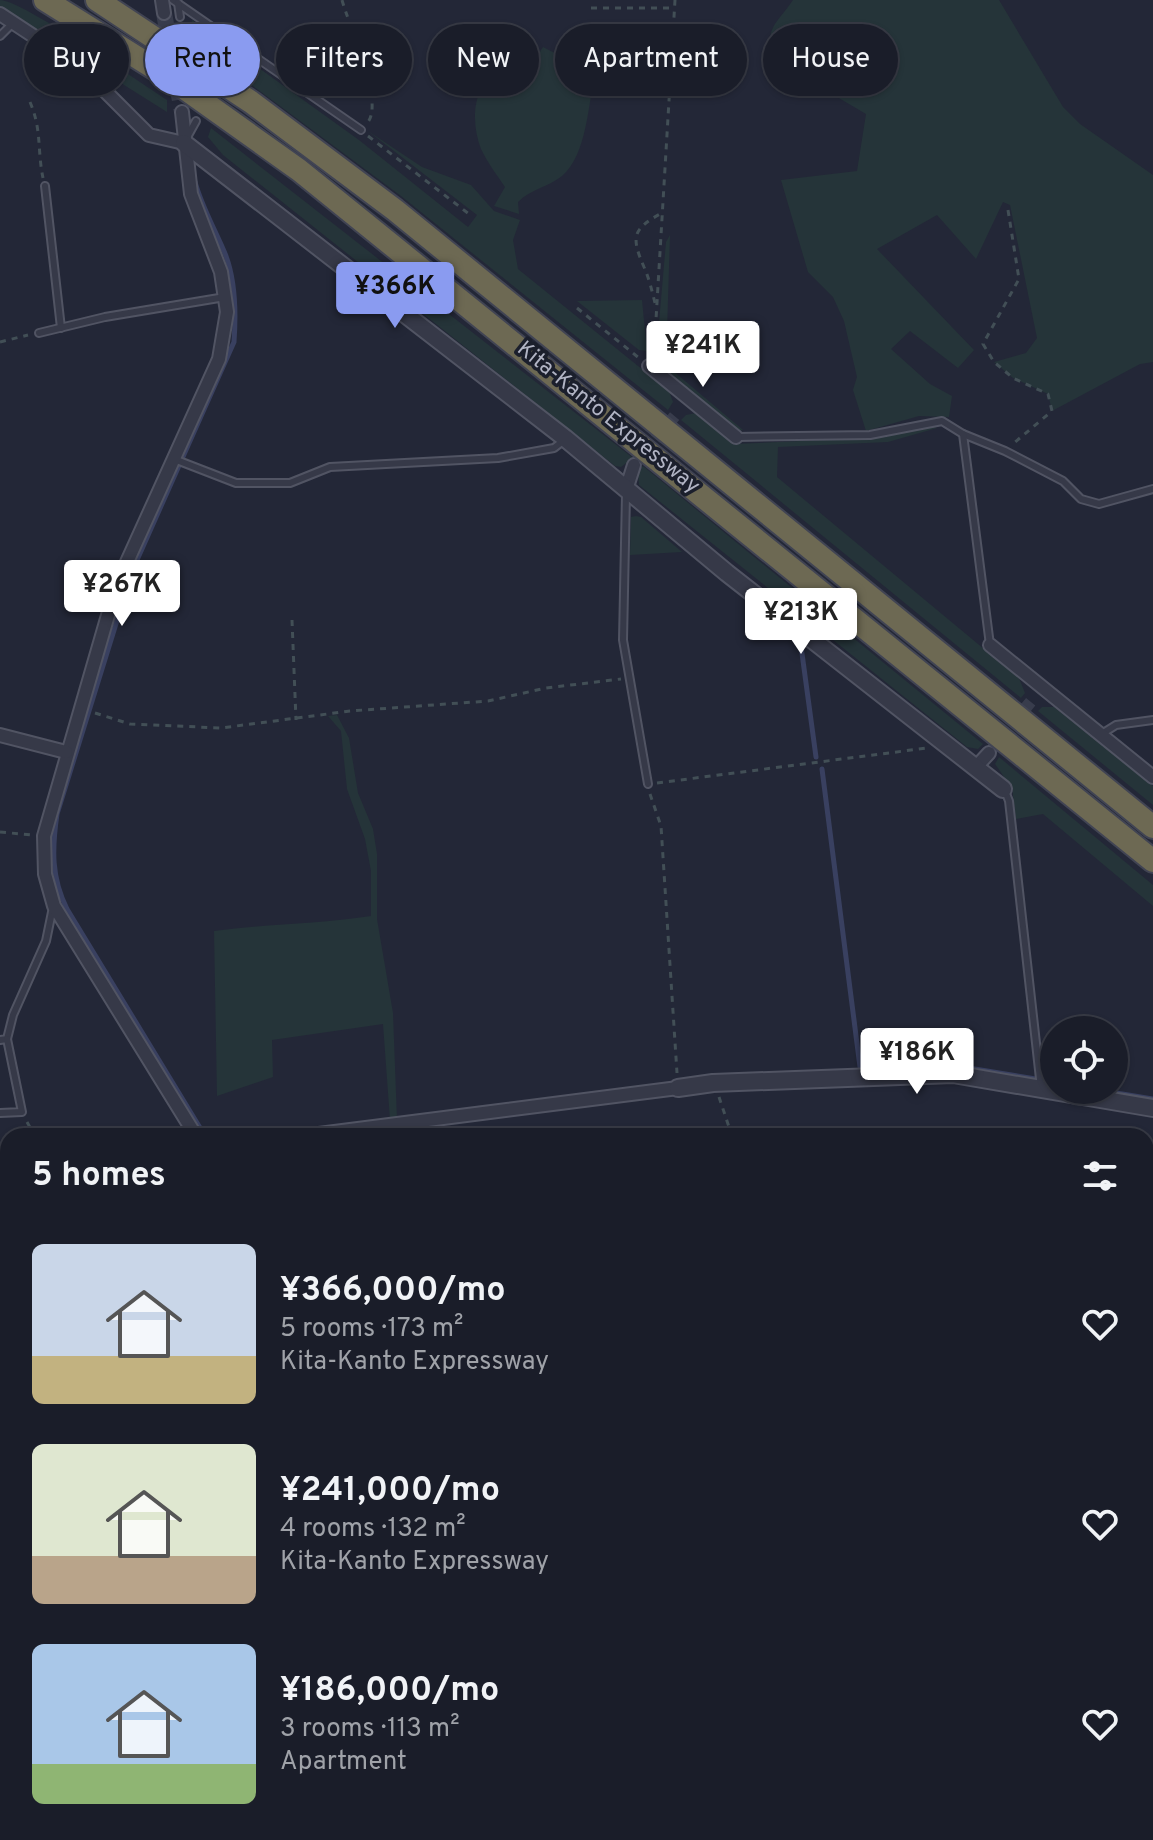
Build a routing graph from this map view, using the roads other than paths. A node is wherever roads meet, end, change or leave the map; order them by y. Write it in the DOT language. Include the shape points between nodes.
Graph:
graph roads {
  1 [pos="45,0"];
  2 [pos="97,0"];
  3 [pos="175,1"];
  4 [pos="0,14"];
  5 [pos="180,17"];
  6 [pos="14,22"];
  7 [pos="0,36"];
  8 [pos="182,112"];
  9 [pos="196,121"];
  10 [pos="361,130"];
  11 [pos="184,143"];
  12 [pos="45,186"];
  13 [pos="225,297"];
  14 [pos="61,328"];
  15 [pos="39,333"];
  16 [pos="649,366"];
  17 [pos="690,401"];
  18 [pos="678,412"];
  19 [pos="963,434"];
  20 [pos="736,437"];
  21 [pos="565,438"];
  22 [pos="174,459"];
  23 [pos="634,465"];
  24 [pos="1153,489"];
  25 [pos="626,490"];
  26 [pos="990,645"];
  27 [pos="1153,720"];
  28 [pos="0,735"];
  29 [pos="1100,735"];
  30 [pos="66,752"];
  31 [pos="989,753"];
  32 [pos="976,767"];
  33 [pos="1153,777"];
  34 [pos="648,784"];
  35 [pos="1003,789"];
  36 [pos="1153,827"];
  37 [pos="1153,861"];
  38 [pos="54,906"];
  39 [pos="4,1040"];
  40 [pos="1040,1079"];
  41 [pos="678,1088"];
  42 [pos="1040,1088"];
  43 [pos="1128,1104"];
  44 [pos="1153,1108"];
  45 [pos="0,1113"];
  46 [pos="191,1128"];
  47 [pos="366,1128"];
  1 -- 37 [label="highway, Kita-Kanto Expressway" via="170,78 310,179"];
  2 -- 36 [label="highway, Kita-Kanto Expressway" via="251,102 395,210"];
  3 -- 5 [label="lane"];
  3 -- 10 [label="lane"];
  4 -- 6 [label="street"];
  6 -- 7 [label="lane"];
  6 -- 11 [label="street" via="82,68 149,135"];
  8 -- 11 [label="street"];
  9 -- 11 [label="lane"];
  11 -- 13 [label="street" via="191,194 221,272"];
  11 -- 21 [label="street"];
  12 -- 14 [label="lane"];
  13 -- 14 [label="lane"];
  13 -- 22 [label="street" via="219,359"];
  14 -- 15 [label="lane"];
  16 -- 17 [label="street"];
  17 -- 18 [label="street"];
  17 -- 20 [label="street"];
  19 -- 20 [label="lane" via="942,421 870,435"];
  19 -- 24 [label="lane" via="1063,481 1090,503"];
  19 -- 26 [label="lane"];
  21 -- 22 [label="lane" via="554,448 498,458 330,467 290,483 236,483"];
  21 -- 25 [label="street"];
  22 -- 30 [label="street" via="117,584"];
  23 -- 25 [label="street"];
  25 -- 32 [label="street"];
  25 -- 34 [label="lane" via="623,629"];
  26 -- 29 [label="street" via="1037,694"];
  27 -- 29 [label="lane" via="1116,725"];
  28 -- 30 [label="street"];
  29 -- 33 [label="street"];
  30 -- 38 [label="street" via="44,836 45,874"];
  31 -- 32 [label="street"];
  32 -- 35 [label="street"];
  35 -- 40 [label="lane" via="1009,801"];
  38 -- 39 [label="lane" via="46,941"];
  38 -- 46 [label="street"];
  39 -- 45 [label="lane" via="22,1112"];
  41 -- 42 [label="street" via="953,1074"];
  41 -- 47 [label="street"];
  43 -- 44 [label="street"];
}
